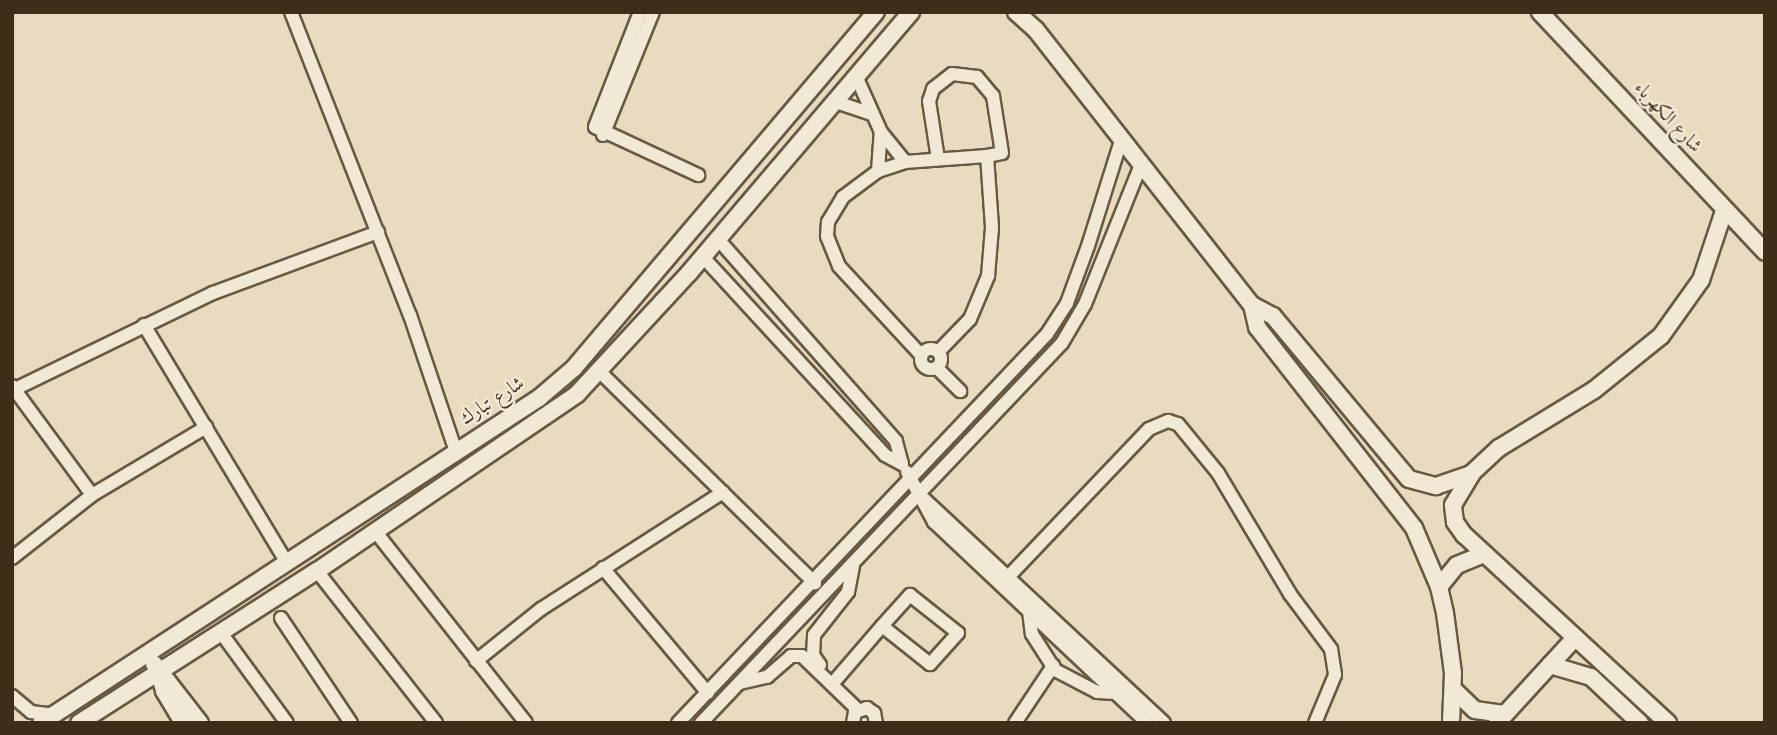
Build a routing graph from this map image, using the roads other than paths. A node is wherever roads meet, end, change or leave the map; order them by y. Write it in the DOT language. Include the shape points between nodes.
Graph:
graph roads {
  1 [pos="290,12"];
  2 [pos="640,12"];
  3 [pos="653,12"];
  4 [pos="876,12"];
  5 [pos="911,12"];
  6 [pos="1016,12"];
  7 [pos="1028,12"];
  8 [pos="1540,12"];
  9 [pos="1035,30"];
  10 [pos="856,76"];
  11 [pos="833,101"];
  12 [pos="872,114"];
  13 [pos="881,132"];
  14 [pos="603,135"];
  15 [pos="1121,141"];
  16 [pos="762,150"];
  17 [pos="987,156"];
  18 [pos="938,159"];
  19 [pos="905,162"];
  20 [pos="1141,165"];
  21 [pos="779,166"];
  22 [pos="878,171"];
  23 [pos="698,175"];
  24 [pos="1724,211"];
  25 [pos="378,232"];
  26 [pos="718,239"];
  27 [pos="1765,252"];
  28 [pos="671,257"];
  29 [pos="703,257"];
  30 [pos="689,273"];
  31 [pos="1252,305"];
  32 [pos="144,325"];
  33 [pos="610,328"];
  34 [pos="625,344"];
  35 [pos="938,352"];
  36 [pos="921,355"];
  37 [pos="937,368"];
  38 [pos="599,371"];
  39 [pos="839,378"];
  40 [pos="14,387"];
  41 [pos="826,390"];
  42 [pos="960,391"];
  43 [pos="206,427"];
  44 [pos="456,452"];
  45 [pos="902,464"];
  46 [pos="1472,472"];
  47 [pos="911,477"];
  48 [pos="723,492"];
  49 [pos="92,495"];
  50 [pos="920,495"];
  51 [pos="374,531"];
  52 [pos="1484,554"];
  53 [pos="12,558"];
  54 [pos="287,563"];
  55 [pos="853,566"];
  56 [pos="603,568"];
  57 [pos="317,571"];
  58 [pos="1009,576"];
  59 [pos="257,583"];
  60 [pos="815,583"];
  61 [pos="1439,587"];
  62 [pos="797,601"];
  63 [pos="270,602"];
  64 [pos="1029,611"];
  65 [pos="808,612"];
  66 [pos="281,618"];
  67 [pos="882,626"];
  68 [pos="222,634"];
  69 [pos="1575,638"];
  70 [pos="812,645"];
  71 [pos="148,655"];
  72 [pos="802,656"];
  73 [pos="477,661"];
  74 [pos="1550,666"];
  75 [pos="1058,671"];
  76 [pos="159,672"];
  77 [pos="822,672"];
  78 [pos="740,682"];
  79 [pos="833,683"];
  80 [pos="1453,689"];
  81 [pos="708,693"];
  82 [pos="1116,693"];
  83 [pos="12,696"];
  84 [pos="855,716"];
  85 [pos="1501,718"];
  86 [pos="47,719"];
  87 [pos="878,722"];
  88 [pos="79,723"];
  89 [pos="183,723"];
  90 [pos="200,723"];
  91 [pos="287,723"];
  92 [pos="351,723"];
  93 [pos="436,723"];
  94 [pos="526,723"];
  95 [pos="678,723"];
  96 [pos="701,723"];
  97 [pos="1001,723"];
  98 [pos="1006,723"];
  99 [pos="1015,723"];
  100 [pos="1147,723"];
  101 [pos="1164,723"];
  102 [pos="1315,723"];
  103 [pos="1451,723"];
  104 [pos="1640,723"];
  105 [pos="1668,723"];
  1 -- 25 [label="street"];
  2 -- 14 [label="street" via="595,122"];
  3 -- 14 [label="street"];
  4 -- 16 [label="street, شارع تبارك"];
  5 -- 10 [label="street"];
  6 -- 9 [label="street"];
  7 -- 9 [label="street"];
  8 -- 24 [label="street, شارع الكهرباء"];
  9 -- 15 [label="street"];
  10 -- 11 [label="street"];
  10 -- 12 [label="street"];
  11 -- 12 [label="street"];
  11 -- 21 [label="street"];
  12 -- 13 [label="street"];
  13 -- 19 [label="street"];
  13 -- 22 [label="street"];
  14 -- 23 [label="street"];
  15 -- 20 [label="street"];
  15 -- 47 [label="street" via="1088,246 1055,324"];
  16 -- 21 [label="street"];
  16 -- 28 [label="street, شارع تبارك"];
  17 -- 18 [label="street"];
  17 -- 18 [label="street" via="1003,151 993,96 987,85 965,74 941,80 929,101"];
  17 -- 35 [label="street" via="992,227 989,276 971,319"];
  18 -- 19 [label="street"];
  19 -- 22 [label="street"];
  20 -- 31 [label="street"];
  20 -- 50 [label="street" via="1075,325"];
  21 -- 26 [label="street"];
  22 -- 36 [label="street" via="854,186 834,209 828,222 830,249 870,304"];
  24 -- 27 [label="street, شارع الكهرباء"];
  24 -- 46 [label="street" via="1701,280 1661,336 1624,369 1513,438"];
  25 -- 32 [label="street" via="298,258"];
  25 -- 44 [label="street"];
  26 -- 29 [label="street"];
  26 -- 39 [label="street"];
  28 -- 30 [label="street"];
  28 -- 33 [label="street, شارع تبارك"];
  29 -- 30 [label="street"];
  29 -- 41 [label="street"];
  30 -- 34 [label="street"];
  31 -- 46 [label="street" via="1273,316 1409,479 1436,486"];
  31 -- 61 [label="street" via="1257,327 1403,512"];
  32 -- 40 [label="street"];
  32 -- 43 [label="street"];
  33 -- 34 [label="street"];
  33 -- 44 [label="street, شارع تبارك" via="539,398"];
  34 -- 38 [label="street"];
  35 -- 36 [label="street" via="927,350"];
  35 -- 37 [label="street" via="941,361"];
  36 -- 37 [label="street" via="926,369"];
  37 -- 42 [label="street"];
  38 -- 48 [label="street"];
  38 -- 51 [label="street" via="521,436"];
  39 -- 41 [label="street"];
  39 -- 45 [label="street" via="896,441"];
  40 -- 49 [label="street"];
  41 -- 45 [label="street" via="885,455"];
  43 -- 49 [label="street"];
  43 -- 54 [label="street"];
  44 -- 54 [label="street, شارع تبارك"];
  45 -- 47 [label="street"];
  46 -- 52 [label="street" via="1455,497 1453,513 1458,529"];
  47 -- 50 [label="street"];
  47 -- 60 [label="street"];
  48 -- 56 [label="street"];
  48 -- 60 [label="street"];
  49 -- 53 [label="street"];
  50 -- 55 [label="street"];
  50 -- 58 [label="street"];
  50 -- 64 [label="street" via="934,522"];
  51 -- 57 [label="street"];
  51 -- 73 [label="street"];
  52 -- 61 [label="street" via="1457,565"];
  52 -- 69 [label="street"];
  54 -- 59 [label="street, شارع تبارك"];
  55 -- 65 [label="street"];
  55 -- 70 [label="street" via="848,592 819,626"];
  56 -- 73 [label="street"];
  56 -- 81 [label="street"];
  57 -- 63 [label="street"];
  57 -- 93 [label="street"];
  58 -- 101 [label="street"];
  58 -- 102 [label="street" via="1149,429 1168,421 1178,424 1218,474 1290,594 1331,649 1335,675"];
  59 -- 63 [label="street"];
  59 -- 71 [label="street, شارع تبارك"];
  60 -- 62 [label="street"];
  61 -- 80 [label="street" via="1451,643"];
  62 -- 65 [label="street"];
  62 -- 81 [label="street"];
  63 -- 68 [label="street"];
  64 -- 75 [label="street" via="1032,634"];
  64 -- 82 [label="street"];
  65 -- 78 [label="street"];
  66 -- 92 [label="street"];
  67 -- 67 [label="street" via="913,595 958,633 930,664"];
  67 -- 79 [label="street"];
  68 -- 76 [label="street"];
  68 -- 91 [label="street"];
  69 -- 74 [label="street"];
  69 -- 105 [label="street"];
  70 -- 72 [label="street"];
  70 -- 77 [label="street"];
  71 -- 76 [label="street"];
  71 -- 86 [label="street, شارع تبارك"];
  72 -- 77 [label="street"];
  72 -- 78 [label="street" via="791,656 767,677"];
  73 -- 94 [label="street"];
  74 -- 85 [label="street"];
  74 -- 104 [label="street" via="1591,677"];
  75 -- 82 [label="street" via="1097,692"];
  75 -- 99 [label="street"];
  76 -- 88 [label="street"];
  76 -- 89 [label="street" via="164,691"];
  76 -- 90 [label="street"];
  77 -- 79 [label="street"];
  78 -- 96 [label="street"];
  79 -- 84 [label="street"];
  80 -- 85 [label="street" via="1475,710"];
  80 -- 103 [label="street"];
  81 -- 95 [label="street"];
  82 -- 100 [label="street"];
  83 -- 86 [label="street"];
  84 -- 87 [label="street" via="871,710"];
  97 -- 98 [label="street"];
}
